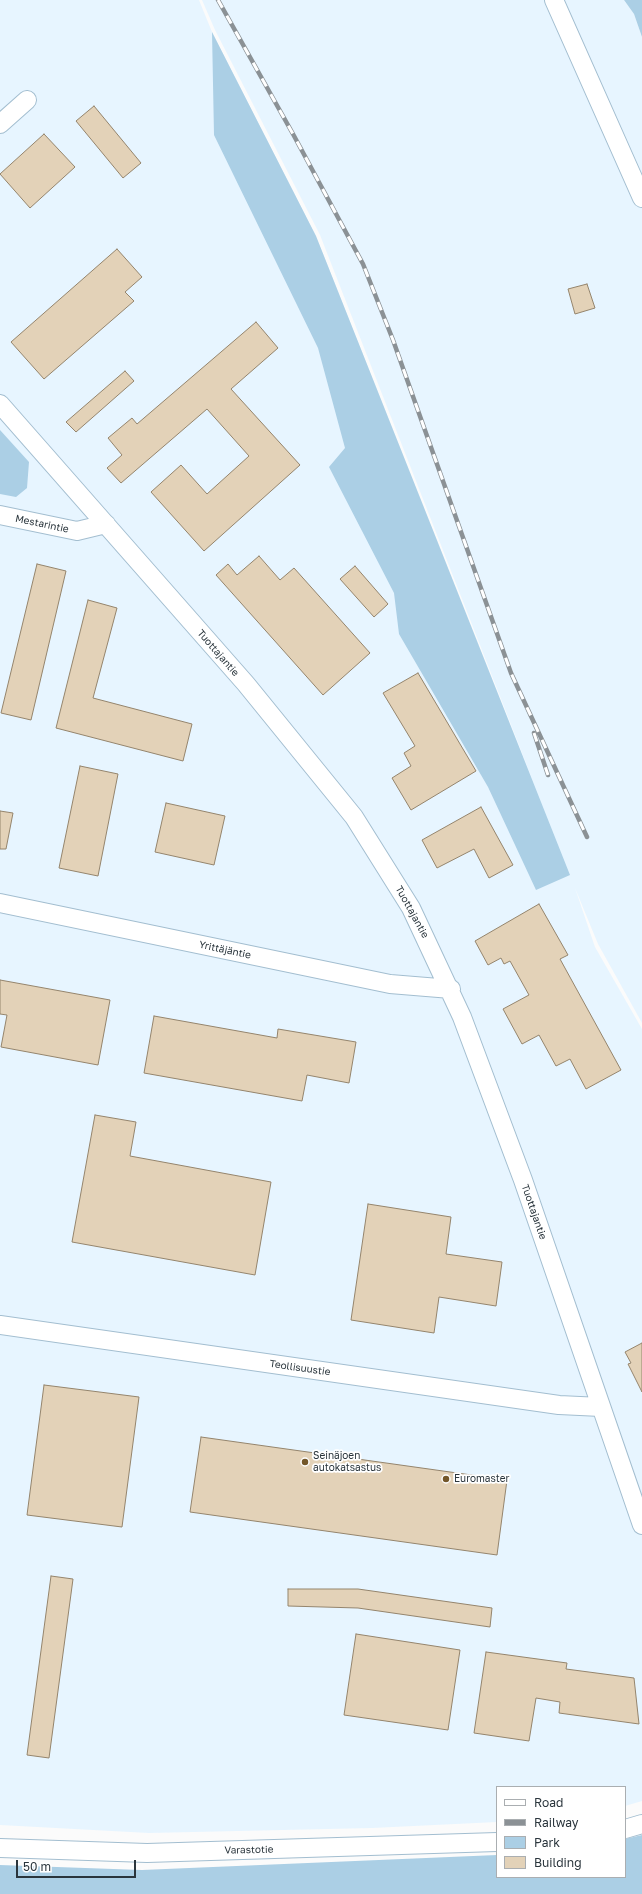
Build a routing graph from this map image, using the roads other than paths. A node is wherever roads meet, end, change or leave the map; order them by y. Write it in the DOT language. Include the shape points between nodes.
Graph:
graph roads {
  1 [pos="554,0"];
  2 [pos="27,100"];
  3 [pos="0,124"];
  4 [pos="642,198"];
  5 [pos="0,404"];
  6 [pos="0,515"];
  7 [pos="106,524"];
  8 [pos="0,903"];
  9 [pos="451,989"];
  10 [pos="0,1326"];
  11 [pos="601,1407"];
  12 [pos="642,1525"];
  13 [pos="642,1824"];
  14 [pos="626,1829"];
  15 [pos="496,1842"];
  16 [pos="0,1848"];
  1 -- 4 [label="street"];
  2 -- 3 [label="street"];
  5 -- 7 [label="street, Tuottajantie"];
  6 -- 7 [label="street, Mestarintie" via="77,531"];
  7 -- 9 [label="street, Tuottajantie" via="246,684 354,818 411,908"];
  8 -- 9 [label="street, Yrittäjäntie" via="390,984"];
  9 -- 11 [label="street, Tuottajantie" via="523,1180"];
  10 -- 11 [label="street, Teollisuustie" via="559,1405"];
  11 -- 12 [label="street, Tuottajantie"];
  13 -- 14 [label="street"];
  15 -- 16 [label="street, Varastotie" via="147,1853"];
}
